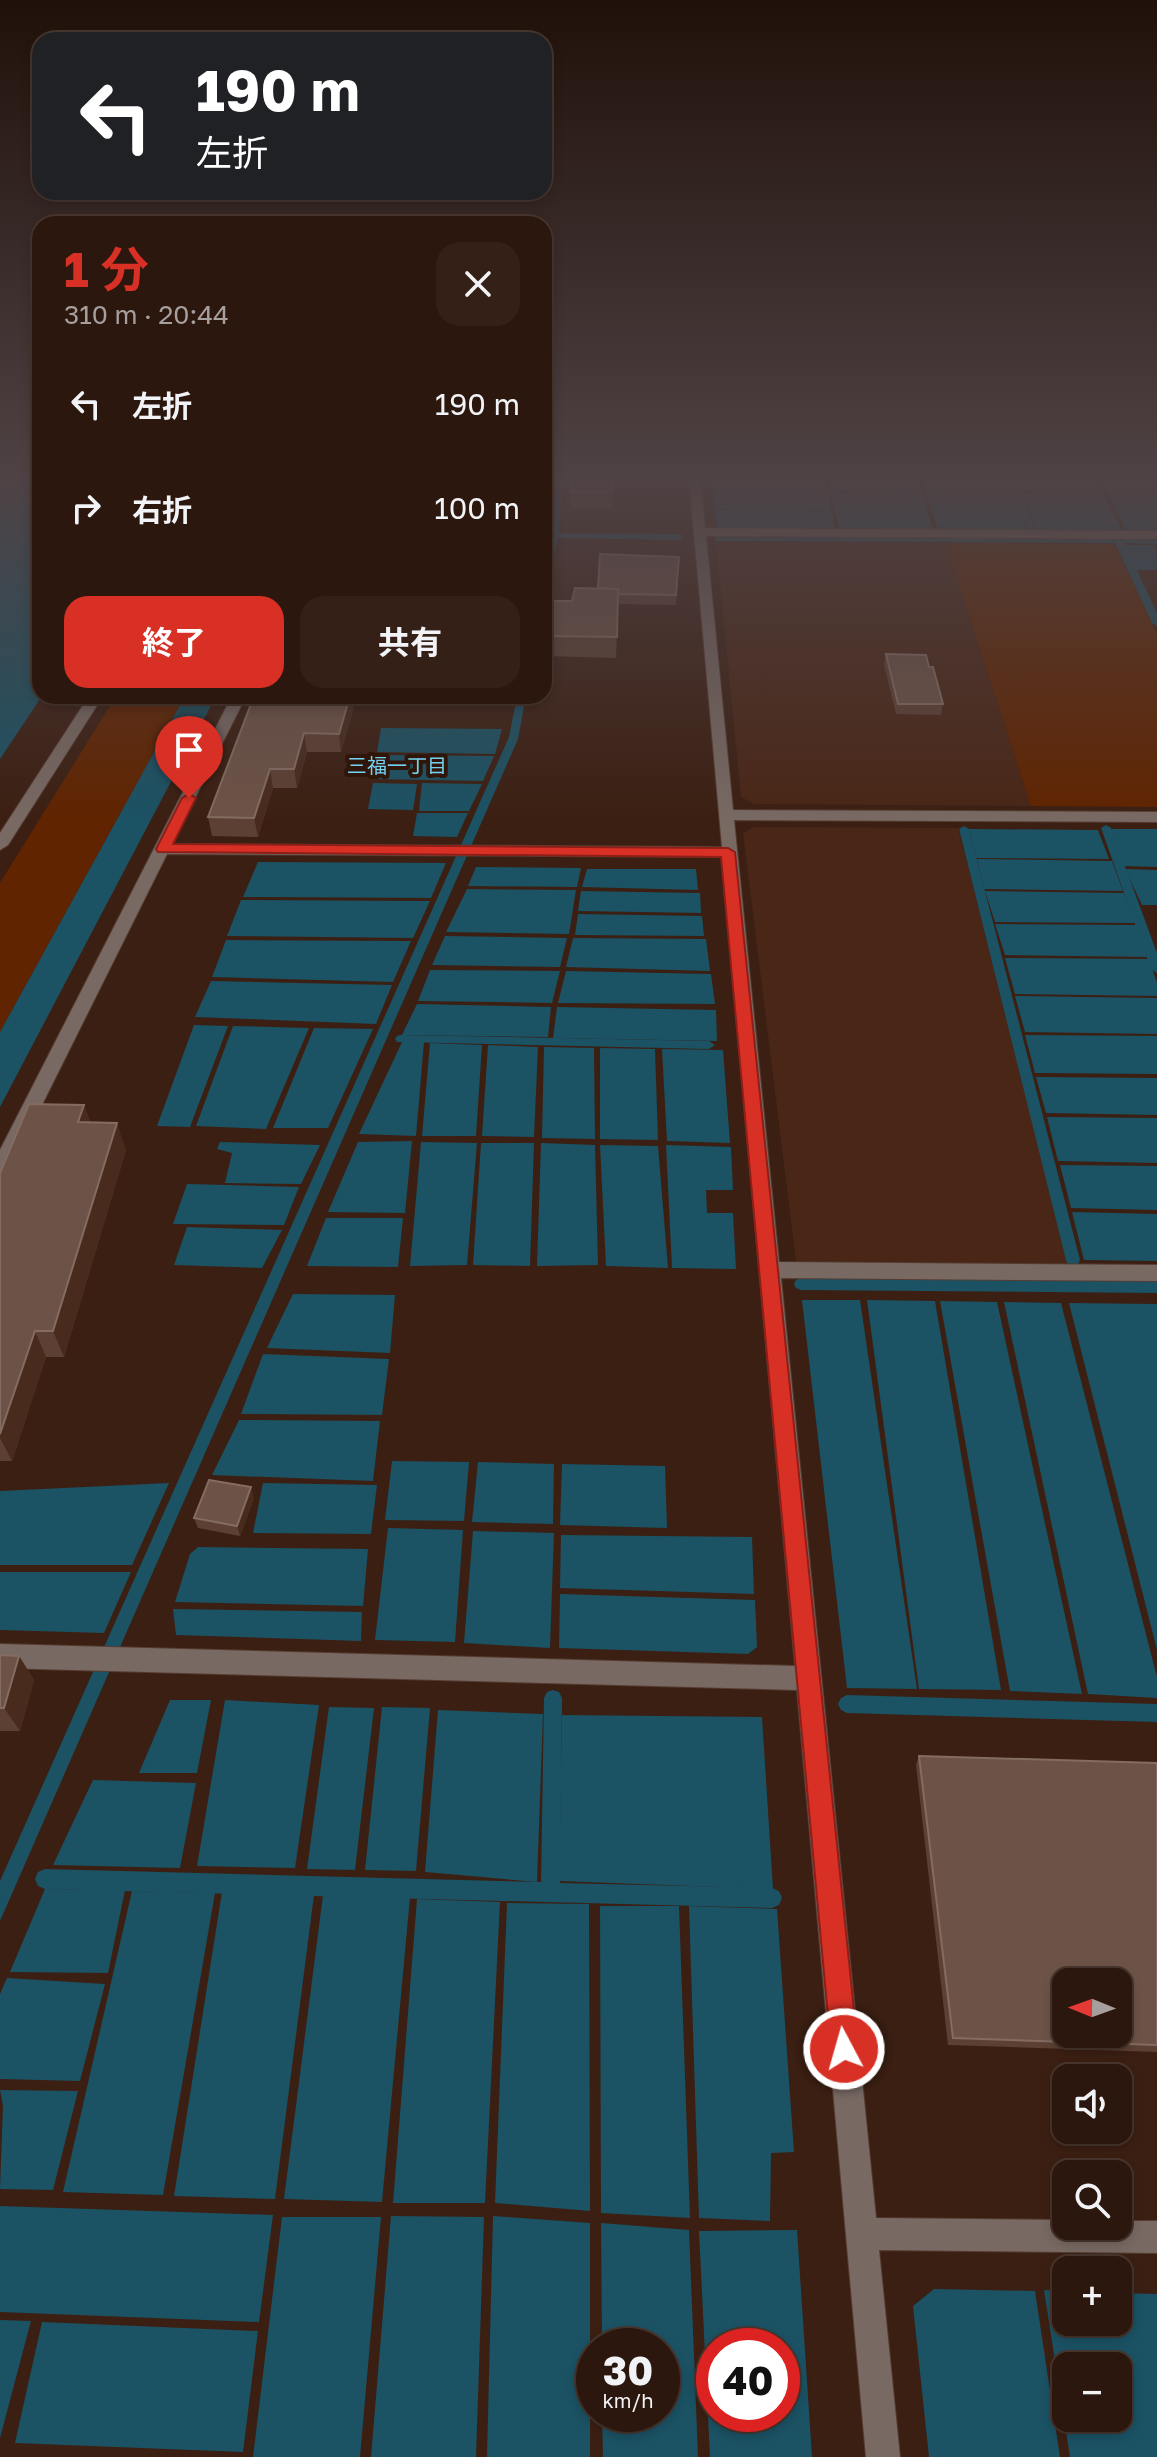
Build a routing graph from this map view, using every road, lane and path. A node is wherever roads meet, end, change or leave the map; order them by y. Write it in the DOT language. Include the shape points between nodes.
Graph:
graph roads {
  1 [pos="703,592"];
  2 [pos="91,704"];
  3 [pos="235,704"];
  4 [pos="725,815"];
  5 [pos="1157,817"];
  6 [pos="0,845"];
  7 [pos="163,849"];
  8 [pos="728,852"];
  9 [pos="0,1169"];
  10 [pos="769,1270"];
  11 [pos="1157,1273"];
  12 [pos="0,1656"];
  13 [pos="808,1678"];
  14 [pos="862,2234"];
  15 [pos="1157,2237"];
  16 [pos="883,2457"];
  1 -- 4 [label="street"];
  2 -- 6 [label="street"];
  3 -- 7 [label="street"];
  4 -- 5 [label="street"];
  4 -- 8 [label="street"];
  7 -- 8 [label="street"];
  7 -- 9 [label="street"];
  8 -- 10 [label="street"];
  10 -- 11 [label="street"];
  10 -- 13 [label="street"];
  12 -- 13 [label="street"];
  13 -- 14 [label="street"];
  14 -- 15 [label="street"];
  14 -- 16 [label="street"];
}
